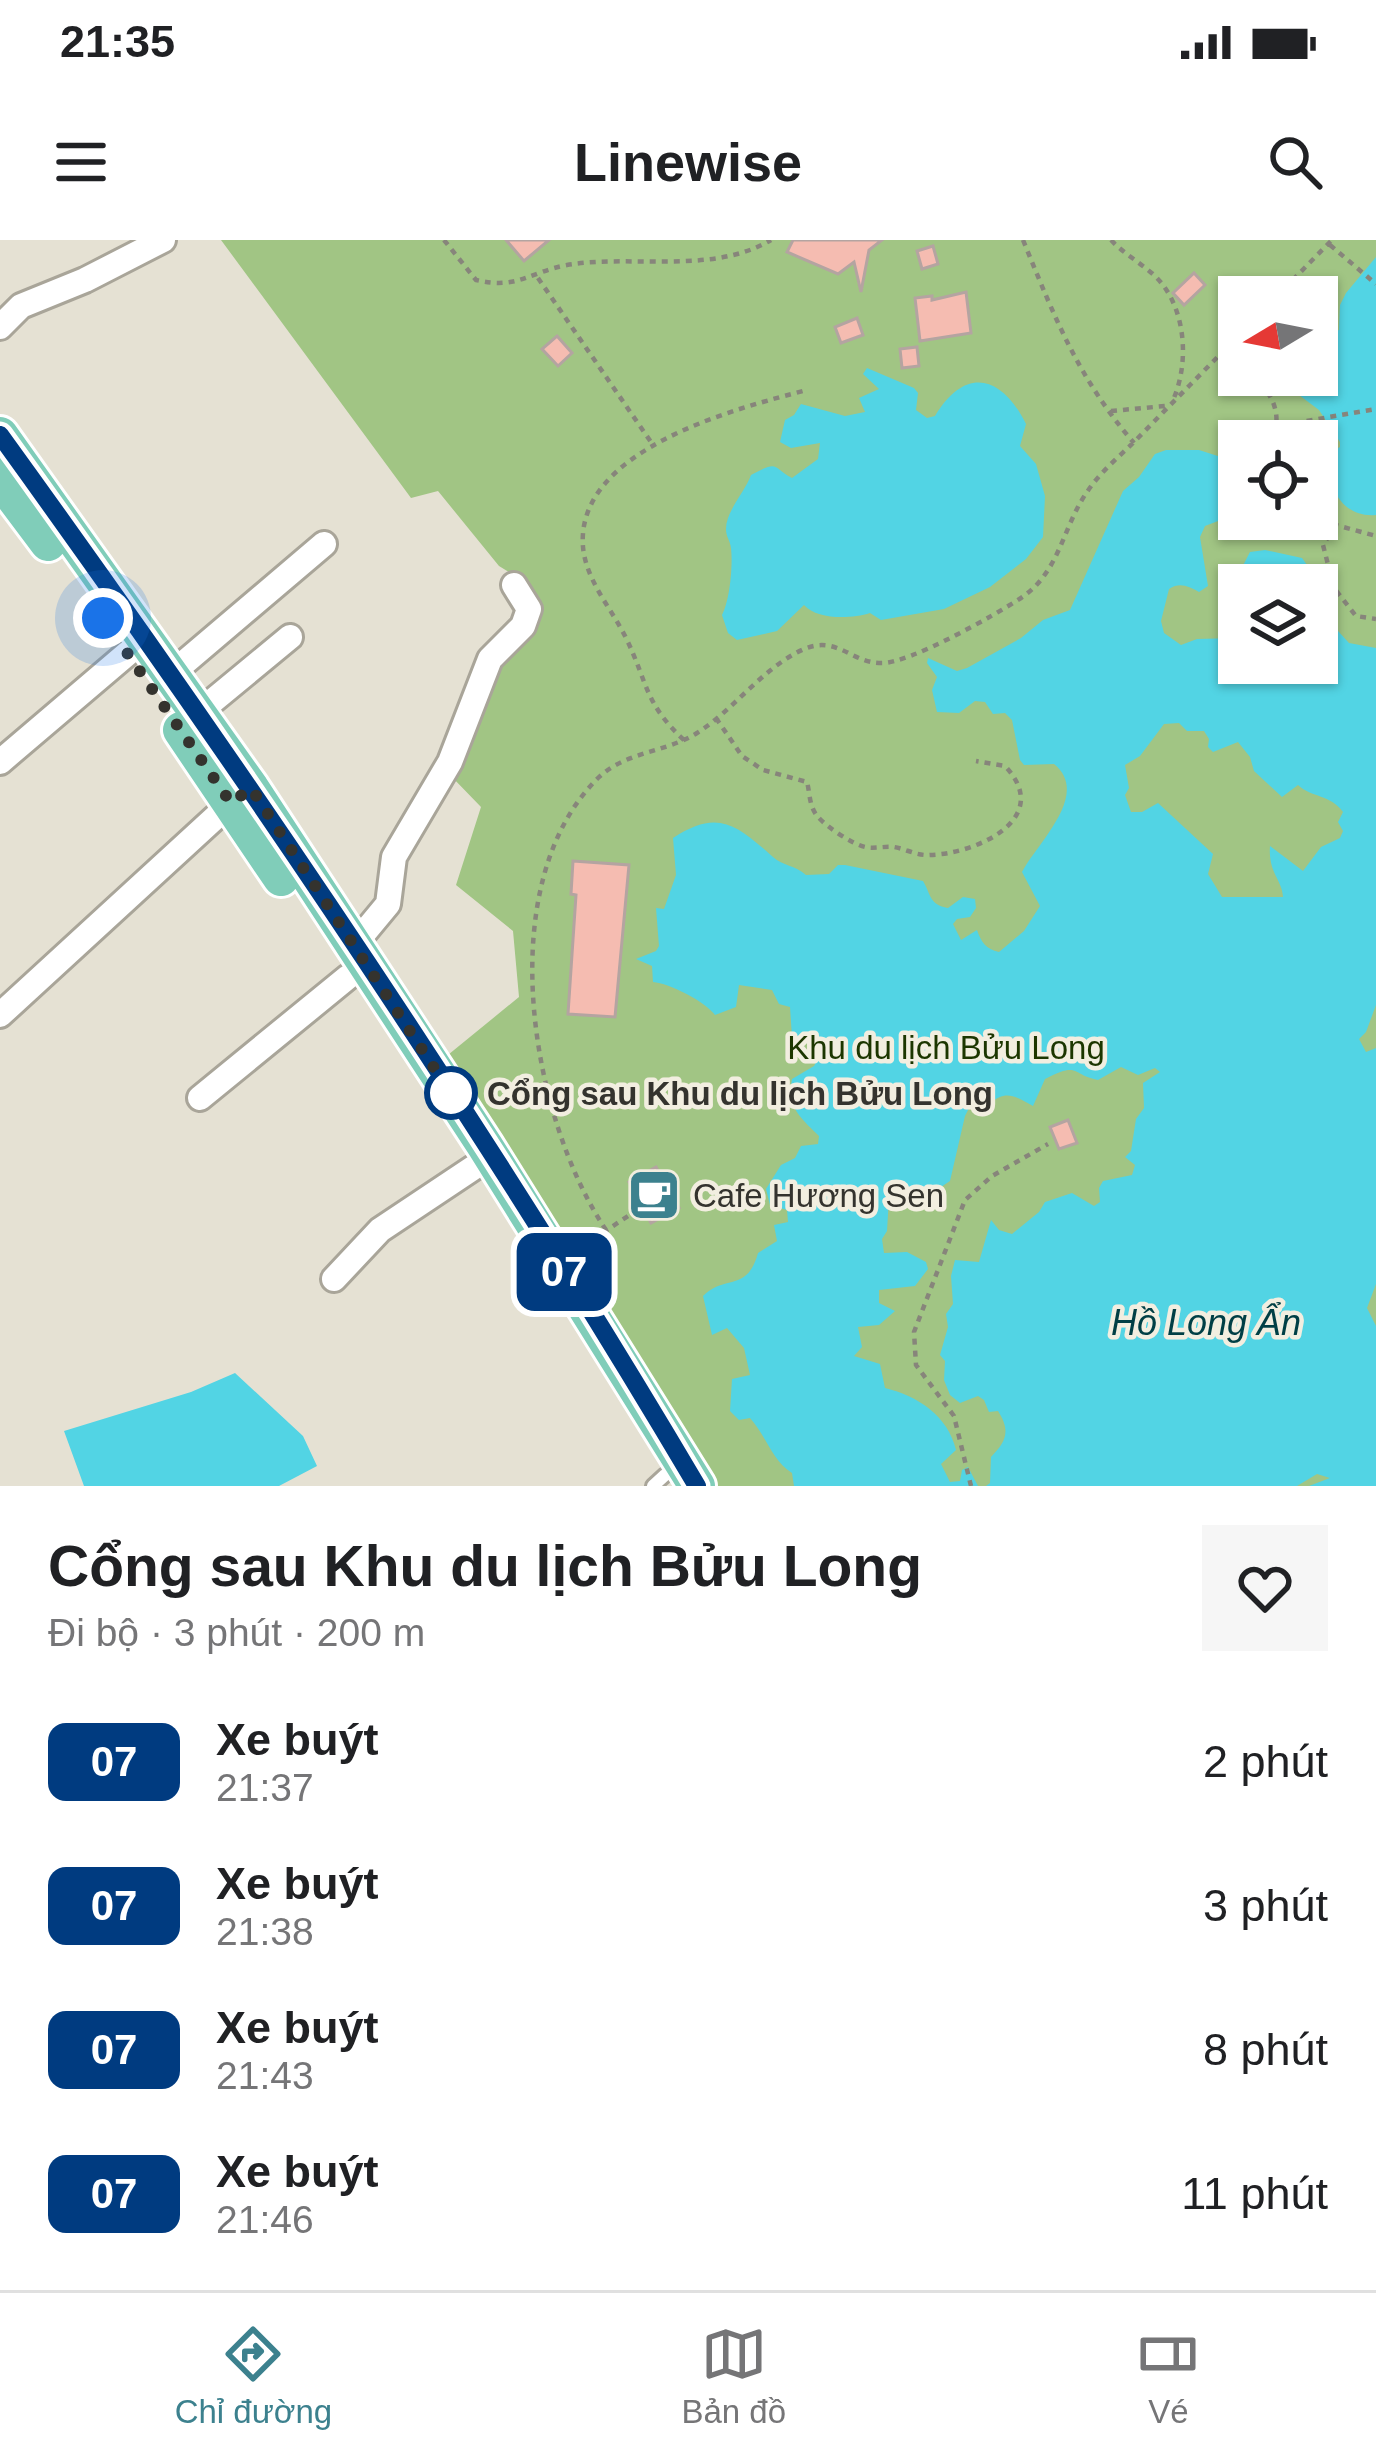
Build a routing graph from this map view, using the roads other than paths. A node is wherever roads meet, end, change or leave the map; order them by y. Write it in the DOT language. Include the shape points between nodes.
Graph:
graph roads {
  1 [pos="163,240"];
  2 [pos="118,251"];
  3 [pos="0,327"];
  4 [pos="0,435"];
  5 [pos="0,478"];
  6 [pos="324,544"];
  7 [pos="514,585"];
  8 [pos="290,637"];
  9 [pos="128,653"];
  10 [pos="171,674"];
  11 [pos="198,712"];
  12 [pos="0,762"];
  13 [pos="241,795"];
  14 [pos="351,961"];
  15 [pos="0,1015"];
  16 [pos="200,1098"];
  17 [pos="473,1168"];
  18 [pos="334,1279"];
  19 [pos="672,1483"];
  1 -- 2 [label="street"];
  2 -- 3 [label="street" via="21,306"];
  4 -- 10 [label="main road"];
  5 -- 9 [label="main road"];
  6 -- 10 [label="street"];
  7 -- 14 [label="street" via="527,618 490,659 450,763 394,857 388,904"];
  8 -- 11 [label="street"];
  9 -- 12 [label="street"];
  9 -- 13 [label="main road"];
  10 -- 11 [label="main road"];
  11 -- 13 [label="main road"];
  13 -- 14 [label="main road"];
  13 -- 15 [label="street"];
  14 -- 16 [label="street"];
  14 -- 17 [label="main road"];
  14 -- 19 [label="main road" via="558,1262"];
  17 -- 18 [label="street" via="380,1230"];
  17 -- 19 [label="main road"];
}
